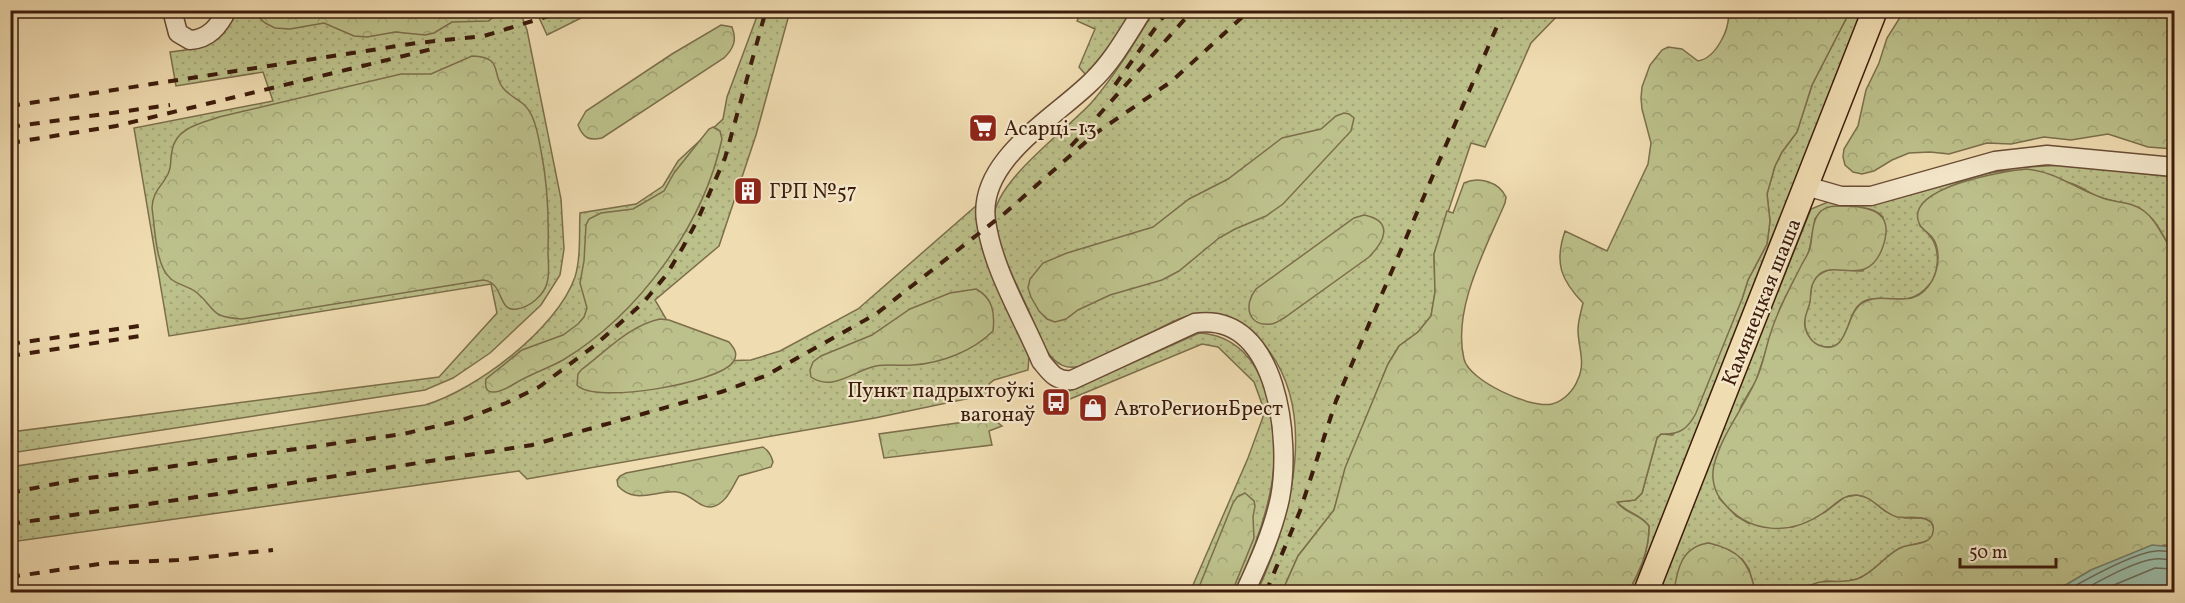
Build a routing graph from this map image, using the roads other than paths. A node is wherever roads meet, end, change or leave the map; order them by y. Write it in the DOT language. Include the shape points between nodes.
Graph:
graph roads {
  1 [pos="172,10"];
  2 [pos="227,10"];
  3 [pos="1143,10"];
  4 [pos="1875,10"];
  5 [pos="2175,167"];
  6 [pos="1806,186"];
  7 [pos="1245,592"];
  8 [pos="1646,592"];
  1 -- 2 [label="street" via="178,33 190,40 206,36"];
  3 -- 7 [label="street" via="1105,68 1018,145 1002,165 987,196 986,219 997,262 1041,361 1059,379 1072,380 1202,322 1232,329 1254,348 1276,393 1284,444 1280,498"];
  4 -- 6 [label="main road, Камянецкая шаша"];
  5 -- 6 [label="street" via="2047,155 1995,161 1871,196 1841,196"];
  6 -- 8 [label="main road, Камянецкая шаша"];
}
